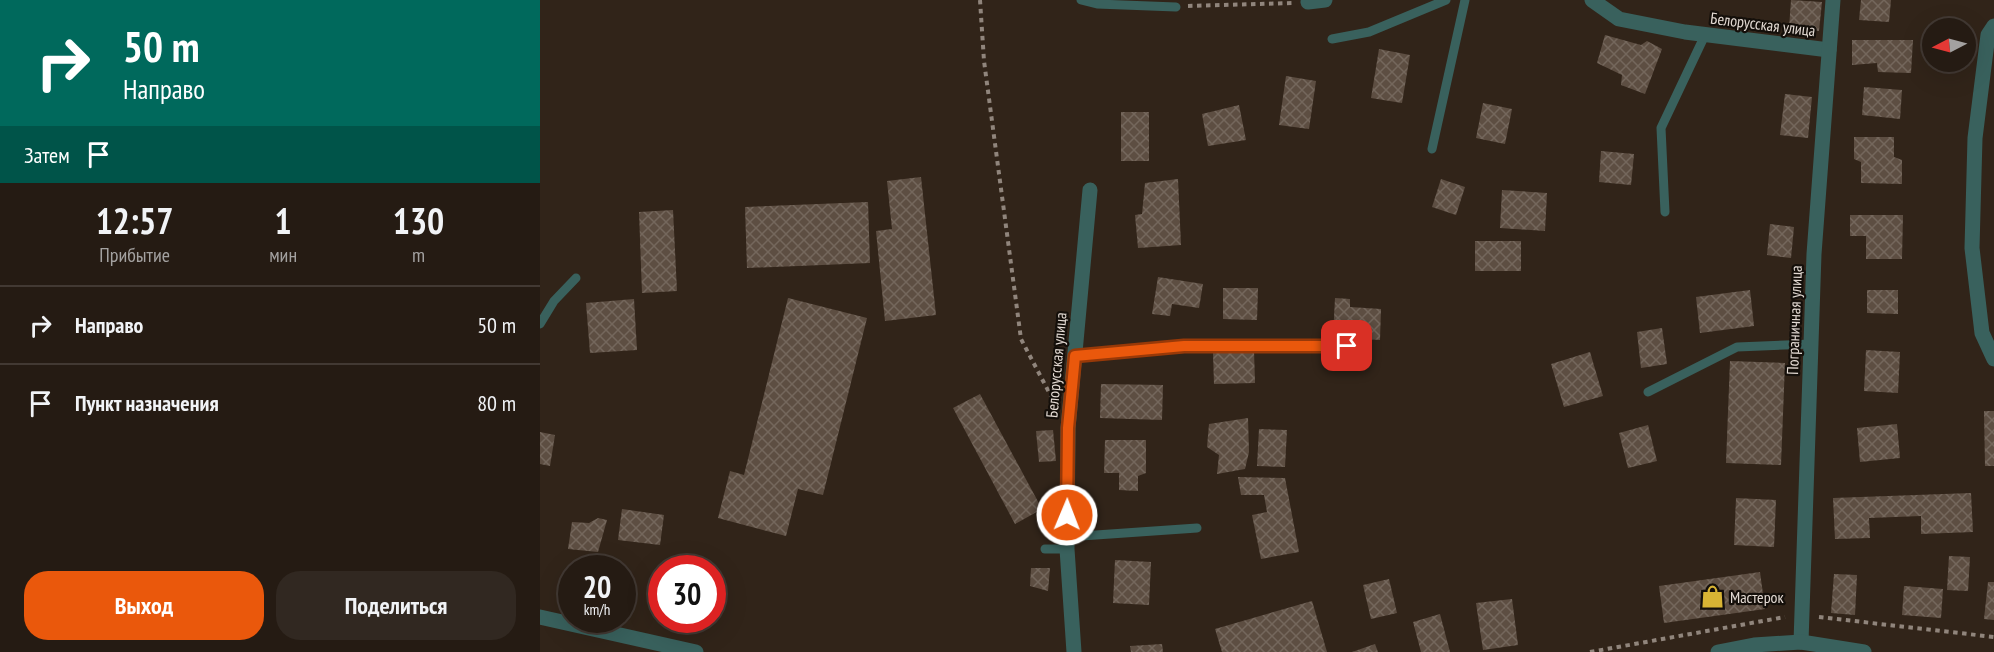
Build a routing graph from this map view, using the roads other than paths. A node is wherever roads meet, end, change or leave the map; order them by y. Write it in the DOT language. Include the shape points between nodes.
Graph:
graph roads {
  1 [pos="1081,0"];
  2 [pos="1325,0"];
  3 [pos="1446,0"];
  4 [pos="1465,0"];
  5 [pos="1592,0"];
  6 [pos="1833,0"];
  7 [pos="1308,2"];
  8 [pos="1176,7"];
  9 [pos="1994,26"];
  10 [pos="1705,35"];
  11 [pos="1332,39"];
  12 [pos="1829,50"];
  13 [pos="1432,148"];
  14 [pos="1090,190"];
  15 [pos="1665,212"];
  16 [pos="576,278"];
  17 [pos="540,324"];
  18 [pos="1812,344"];
  19 [pos="1347,346"];
  20 [pos="1075,356"];
  21 [pos="1994,359"];
  22 [pos="1648,392"];
  23 [pos="1197,528"];
  24 [pos="1067,543"];
  25 [pos="1045,549"];
  26 [pos="540,617"];
  27 [pos="1801,642"];
  28 [pos="671,649"];
  29 [pos="696,652"];
  30 [pos="1074,652"];
  31 [pos="1718,652"];
  32 [pos="1864,652"];
  1 -- 8 [label="lane"];
  2 -- 7 [label="street"];
  3 -- 11 [label="lane" via="1369,32"];
  4 -- 13 [label="lane"];
  5 -- 10 [label="street, Белорусская улица" via="1619,19"];
  6 -- 12 [label="street, Пограничная улица"];
  9 -- 21 [label="street" via="1988,35 1975,138 1972,248 1982,333"];
  10 -- 12 [label="street, Белорусская улица"];
  10 -- 15 [label="lane" via="1661,128"];
  12 -- 18 [label="street, Пограничная улица" via="1814,254"];
  14 -- 20 [label="street, Белорусская улица"];
  16 -- 17 [label="lane" via="554,301"];
  18 -- 22 [label="lane" via="1737,347"];
  18 -- 27 [label="street, Пограничная улица"];
  19 -- 20 [label="lane" via="1184,346"];
  20 -- 24 [label="street, Белорусская улица" via="1068,428"];
  23 -- 24 [label="lane"];
  24 -- 25 [label="lane"];
  24 -- 30 [label="street, Белорусская улица"];
  26 -- 28 [label="street"];
  27 -- 31 [label="street"];
  27 -- 32 [label="street"];
  28 -- 29 [label="street"];
}
